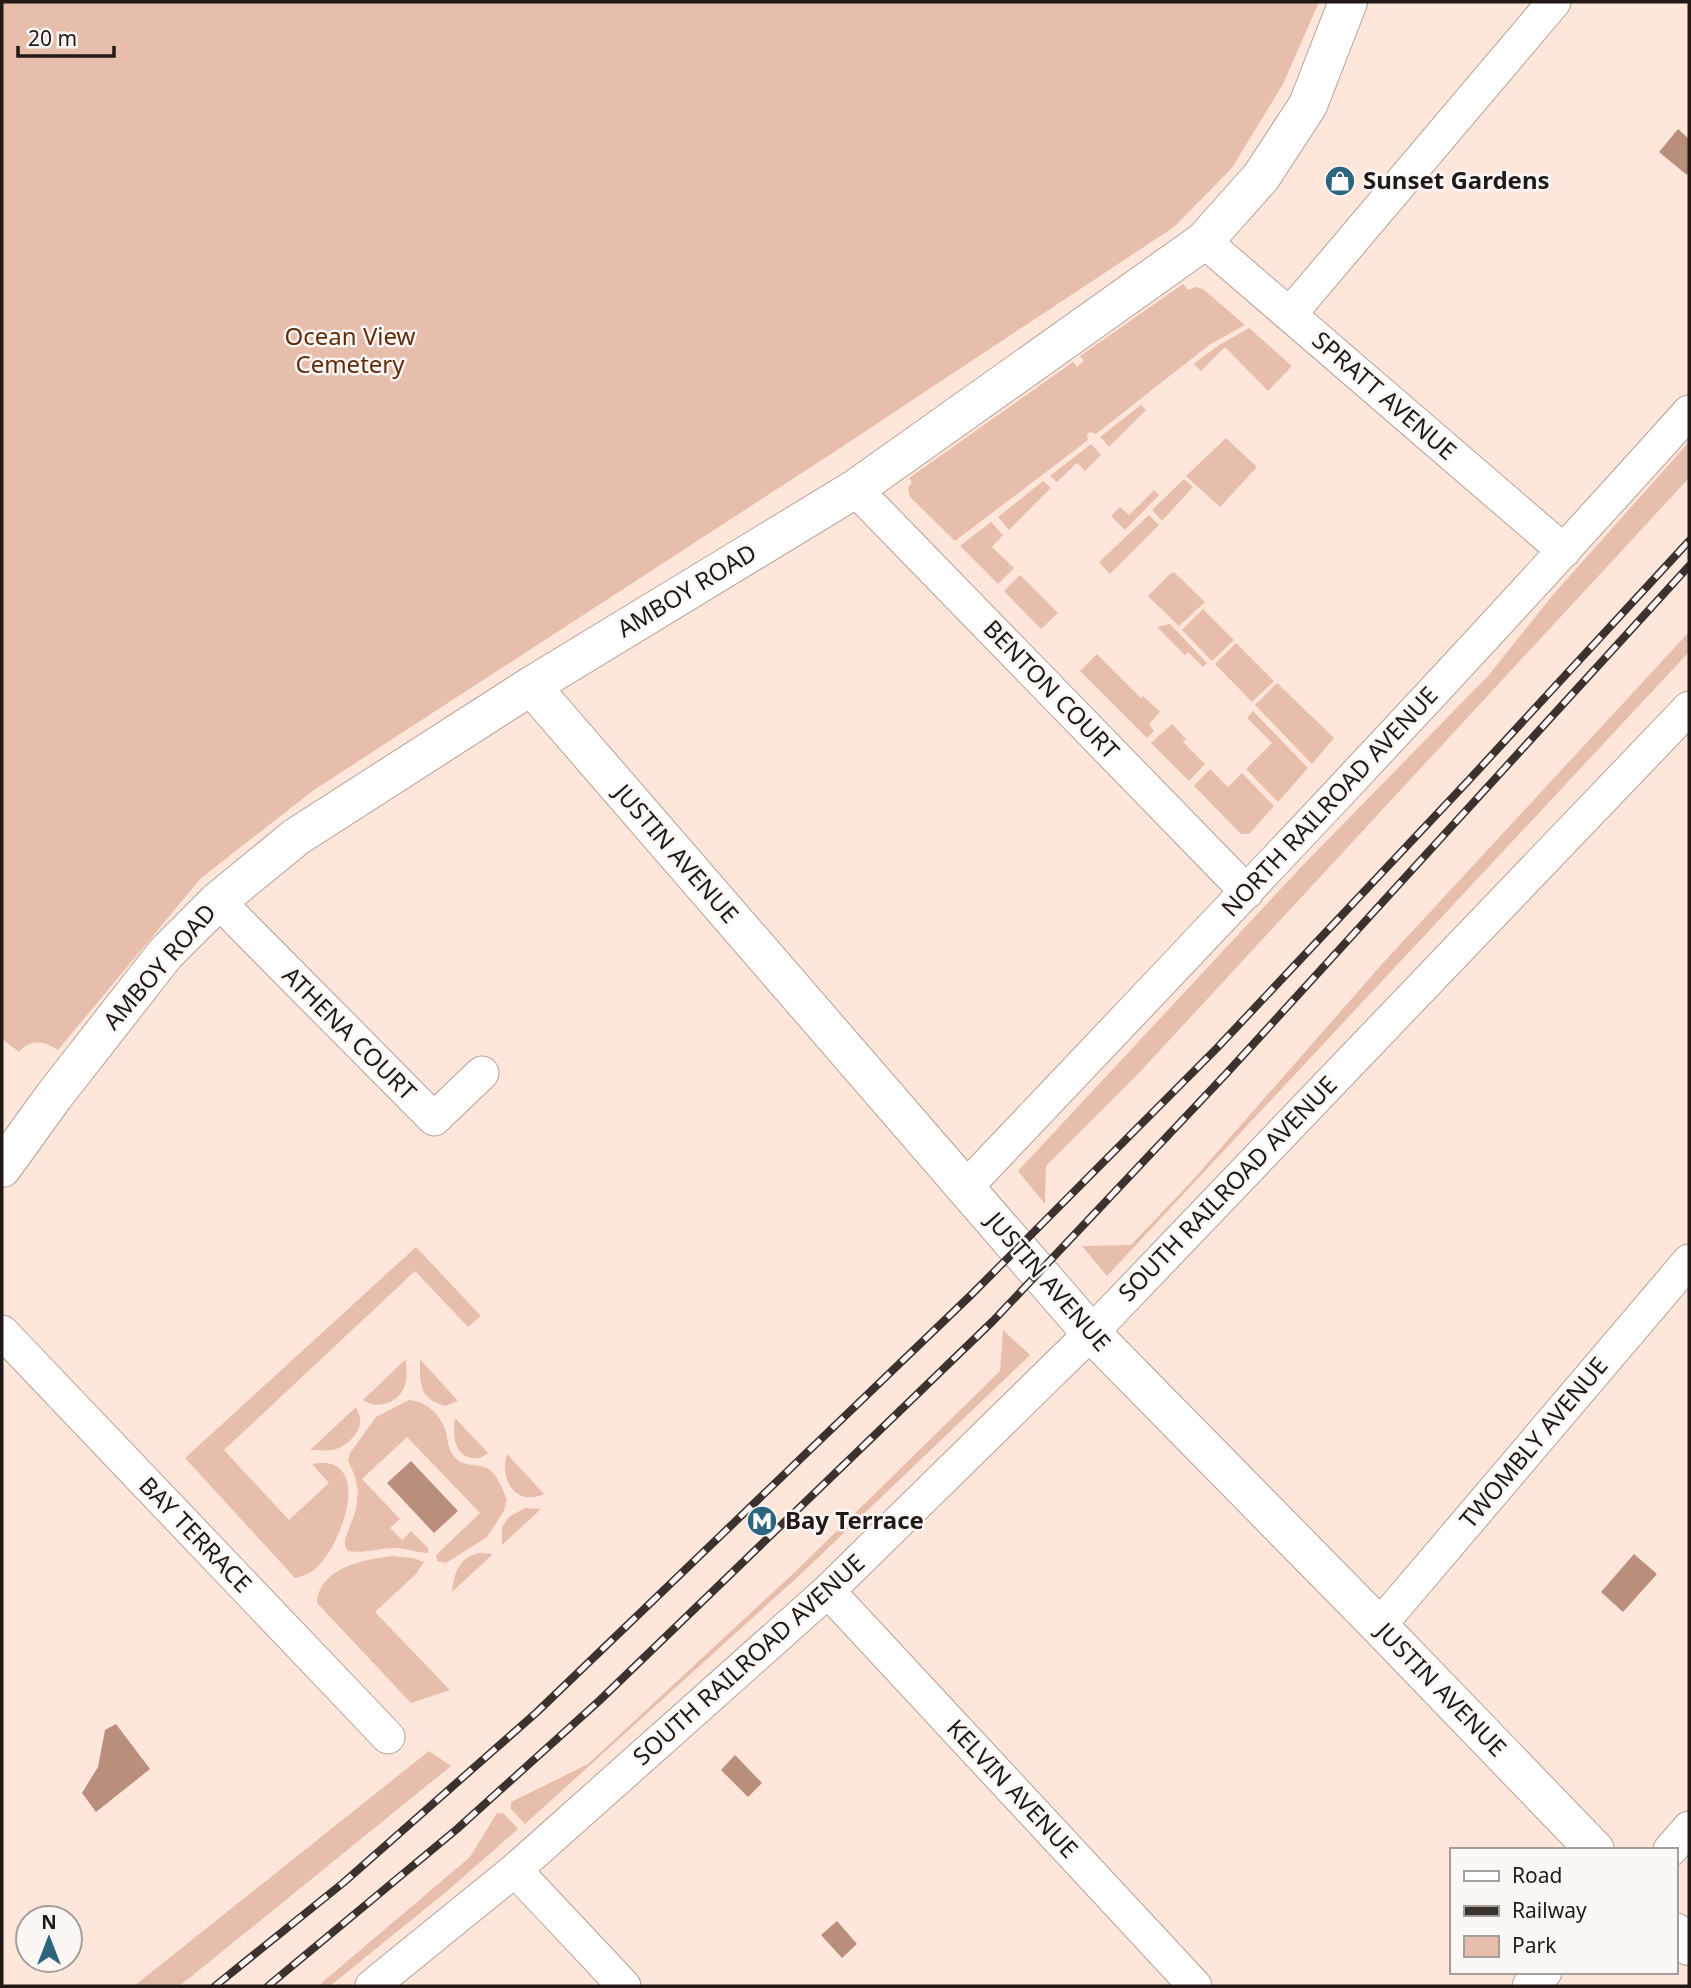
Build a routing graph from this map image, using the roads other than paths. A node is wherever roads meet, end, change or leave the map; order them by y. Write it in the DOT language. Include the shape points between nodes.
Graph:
graph roads {
  1 [pos="1348,2"];
  2 [pos="1555,2"];
  3 [pos="1204,241"];
  4 [pos="1290,314"];
  5 [pos="1689,412"];
  6 [pos="855,489"];
  7 [pos="1564,551"];
  8 [pos="531,687"];
  9 [pos="1689,708"];
  10 [pos="1247,892"];
  11 [pos="218,901"];
  12 [pos="482,1073"];
  13 [pos="2,1168"];
  14 [pos="966,1187"];
  15 [pos="1689,1261"];
  16 [pos="2,1332"];
  17 [pos="1091,1333"];
  18 [pos="828,1591"];
  19 [pos="1379,1626"];
  20 [pos="388,1737"];
  21 [pos="1689,1828"];
  22 [pos="1593,1848"];
  23 [pos="1673,1848"];
  24 [pos="515,1870"];
  25 [pos="1543,1974"];
  26 [pos="372,1986"];
  27 [pos="624,1986"];
  28 [pos="1195,1986"];
  29 [pos="1529,1986"];
  1 -- 3 [label="main road, AMBOY ROAD" via="1308,105 1261,177"];
  2 -- 4 [label="street"];
  3 -- 4 [label="street, SPRATT AVENUE"];
  3 -- 6 [label="main road, AMBOY ROAD"];
  4 -- 7 [label="street, SPRATT AVENUE"];
  5 -- 7 [label="street, NORTH RAILROAD AVENUE"];
  6 -- 8 [label="main road, AMBOY ROAD"];
  6 -- 10 [label="street, BENTON COURT"];
  7 -- 10 [label="street, NORTH RAILROAD AVENUE"];
  8 -- 11 [label="main road, AMBOY ROAD" via="296,837"];
  8 -- 14 [label="main road, JUSTIN AVENUE"];
  9 -- 17 [label="street, SOUTH RAILROAD AVENUE"];
  10 -- 14 [label="street, NORTH RAILROAD AVENUE"];
  11 -- 12 [label="street, ATHENA COURT" via="433,1119"];
  11 -- 13 [label="main road, AMBOY ROAD" via="165,954"];
  14 -- 17 [label="main road, JUSTIN AVENUE"];
  15 -- 19 [label="street, TWOMBLY AVENUE"];
  16 -- 20 [label="street, BAY TERRACE"];
  17 -- 18 [label="street, SOUTH RAILROAD AVENUE"];
  17 -- 19 [label="main road, JUSTIN AVENUE"];
  18 -- 24 [label="street, SOUTH RAILROAD AVENUE"];
  18 -- 28 [label="street, KELVIN AVENUE"];
  19 -- 22 [label="main road, JUSTIN AVENUE"];
  21 -- 23 [label="street"];
  24 -- 26 [label="street, SOUTH RAILROAD AVENUE"];
  24 -- 27 [label="street"];
  25 -- 29 [label="street"];
}
